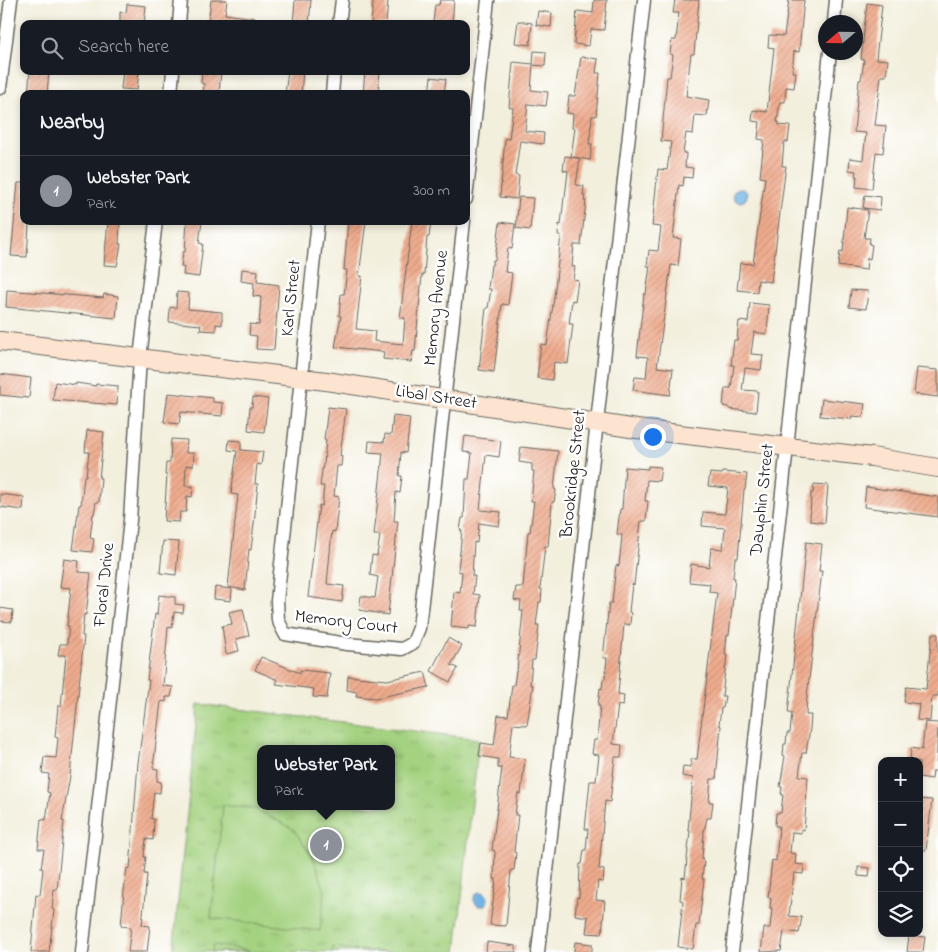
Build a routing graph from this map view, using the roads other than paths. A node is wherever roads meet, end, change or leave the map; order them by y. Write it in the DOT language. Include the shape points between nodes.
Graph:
graph roads {
  1 [pos="11,0"];
  2 [pos="181,0"];
  3 [pos="342,0"];
  4 [pos="488,0"];
  5 [pos="644,0"];
  6 [pos="836,0"];
  7 [pos="835,15"];
  8 [pos="179,20"];
  9 [pos="340,20"];
  10 [pos="829,60"];
  11 [pos="173,75"];
  12 [pos="334,75"];
  13 [pos="0,88"];
  14 [pos="171,90"];
  15 [pos="332,90"];
  16 [pos="470,163"];
  17 [pos="156,225"];
  18 [pos="318,225"];
  19 [pos="464,225"];
  20 [pos="0,341"];
  21 [pos="140,358"];
  22 [pos="301,378"];
  23 [pos="444,399"];
  24 [pos="598,423"];
  25 [pos="786,448"];
  26 [pos="872,457"];
  27 [pos="938,460"];
  28 [pos="938,468"];
  29 [pos="82,952"];
  30 [pos="538,952"];
  31 [pos="732,952"];
  1 -- 13 [label="street"];
  2 -- 8 [label="street"];
  3 -- 9 [label="street"];
  4 -- 16 [label="street"];
  5 -- 24 [label="street, Brookridge Street"];
  6 -- 7 [label="street"];
  10 -- 25 [label="street, Dauphin Street"];
  11 -- 14 [label="street"];
  12 -- 15 [label="street"];
  17 -- 21 [label="street, Floral Drive"];
  18 -- 22 [label="street, Karl Street"];
  19 -- 23 [label="street, Memory Avenue"];
  20 -- 21 [label="street, Libal Street"];
  21 -- 22 [label="street, Libal Street"];
  21 -- 29 [label="street, Floral Drive" via="130,520"];
  22 -- 23 [label="street, Libal Street"];
  22 -- 23 [label="street, Memory Court" via="277,601 278,620 285,634 347,644 402,648 414,643 419,628"];
  23 -- 24 [label="street, Libal Street"];
  24 -- 25 [label="street, Libal Street"];
  24 -- 30 [label="street, Brookridge Street"];
  25 -- 26 [label="street, Libal Street"];
  25 -- 31 [label="street, Dauphin Street"];
  26 -- 27 [label="street, Libal Street"];
  26 -- 28 [label="street, Libal Street"];
}
